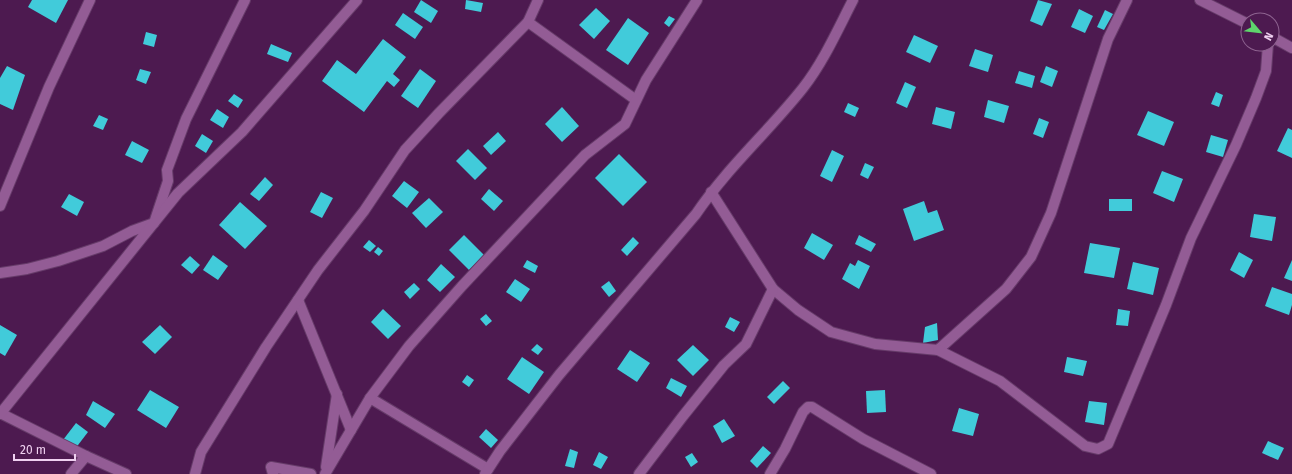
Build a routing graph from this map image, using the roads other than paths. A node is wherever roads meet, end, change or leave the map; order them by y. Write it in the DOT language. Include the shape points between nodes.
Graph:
graph roads {
  1 [pos="90,0"];
  2 [pos="245,0"];
  3 [pos="357,0"];
  4 [pos="538,0"];
  5 [pos="697,0"];
  6 [pos="854,0"];
  7 [pos="1127,0"];
  8 [pos="1200,0"];
  9 [pos="1240,20"];
  10 [pos="528,22"];
  11 [pos="1280,41"];
  12 [pos="1292,48"];
  13 [pos="1267,52"];
  14 [pos="636,100"];
  15 [pos="711,192"];
  16 [pos="0,206"];
  17 [pos="154,222"];
  18 [pos="0,272"];
  19 [pos="773,289"];
  20 [pos="298,300"];
  21 [pos="938,350"];
  22 [pos="337,394"];
  23 [pos="370,398"];
  24 [pos="0,414"];
  25 [pos="351,430"];
  26 [pos="86,456"];
  27 [pos="486,472"];
  28 [pos="71,474"];
  29 [pos="126,474"];
  30 [pos="195,474"];
  31 [pos="273,474"];
  32 [pos="311,474"];
  33 [pos="325,474"];
  34 [pos="639,474"];
  35 [pos="770,474"];
  36 [pos="931,474"];
  1 -- 16 [label="street" via="49,87"];
  2 -- 17 [label="street" via="186,119 167,170 168,181"];
  3 -- 17 [label="street" via="242,132 178,193"];
  4 -- 10 [label="street"];
  5 -- 14 [label="street" via="649,74"];
  6 -- 15 [label="street" via="804,87"];
  7 -- 21 [label="street" via="1108,39 1051,213 1031,257 1006,289"];
  8 -- 9 [label="street"];
  10 -- 14 [label="street"];
  10 -- 20 [label="street" via="405,150 364,211"];
  11 -- 12 [label="street"];
  13 -- 21 [label="street" via="1266,71 1256,98 1191,238 1108,444 1098,449 1085,446 1000,381"];
  14 -- 23 [label="street" via="625,124 585,155 462,286 409,346"];
  15 -- 19 [label="street"];
  15 -- 27 [label="street" via="696,214 559,375"];
  17 -- 18 [label="street" via="103,246 58,261 27,269"];
  17 -- 24 [label="street"];
  19 -- 21 [label="street" via="831,332 875,344"];
  19 -- 34 [label="street" via="746,344 724,366"];
  20 -- 22 [label="street"];
  20 -- 30 [label="street" via="201,452"];
  22 -- 25 [label="street"];
  22 -- 33 [label="street"];
  23 -- 25 [label="street"];
  23 -- 27 [label="street"];
  24 -- 26 [label="street"];
  25 -- 33 [label="street"];
  26 -- 28 [label="street"];
  26 -- 29 [label="street"];
  31 -- 32 [label="street" via="271,467"];
  35 -- 36 [label="street" via="808,407"];
}
